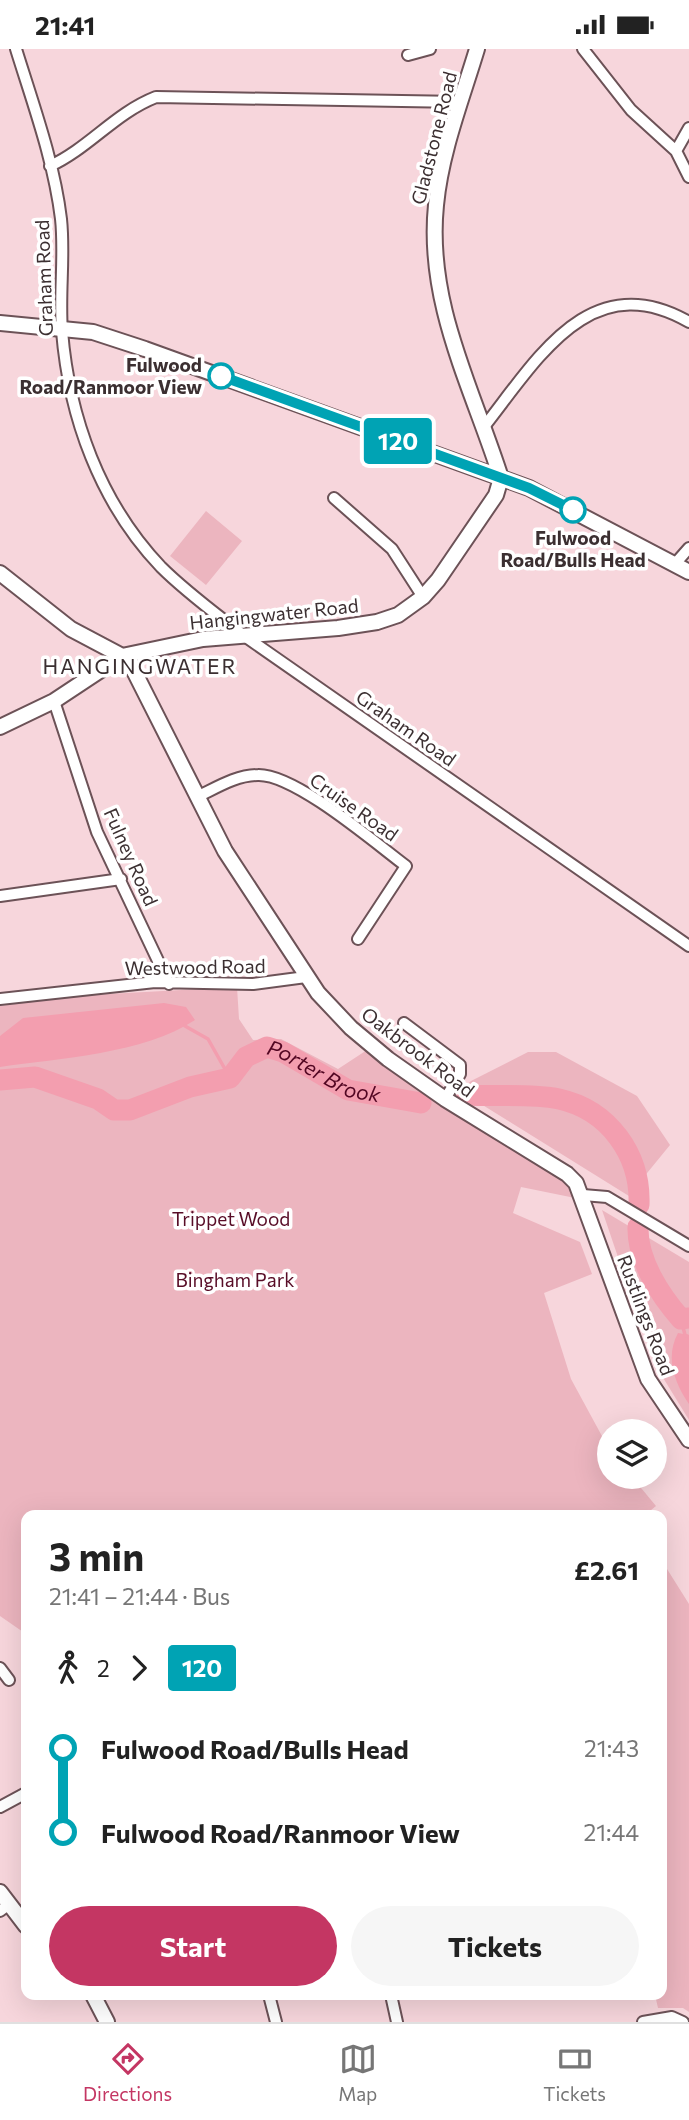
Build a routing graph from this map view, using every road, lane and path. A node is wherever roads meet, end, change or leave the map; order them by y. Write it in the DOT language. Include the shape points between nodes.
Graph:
graph roads {
  1 [pos="430,49"];
  2 [pos="477,49"];
  3 [pos="583,49"];
  4 [pos="16,50"];
  5 [pos="408,55"];
  6 [pos="461,103"];
  7 [pos="689,128"];
  8 [pos="676,151"];
  9 [pos="50,166"];
  10 [pos="689,177"];
  11 [pos="689,322"];
  12 [pos="0,323"];
  13 [pos="62,327"];
  14 [pos="483,428"];
  15 [pos="501,478"];
  16 [pos="334,499"];
  17 [pos="689,548"];
  18 [pos="674,565"];
  19 [pos="689,572"];
  20 [pos="0,573"];
  21 [pos="423,597"];
  22 [pos="243,635"];
  23 [pos="122,656"];
  24 [pos="54,701"];
  25 [pos="0,727"];
  26 [pos="197,797"];
  27 [pos="121,879"];
  28 [pos="0,896"];
  29 [pos="358,939"];
  30 [pos="689,946"];
  31 [pos="306,977"];
  32 [pos="169,984"];
  33 [pos="0,999"];
  34 [pos="404,1023"];
  35 [pos="445,1099"];
  36 [pos="583,1195"];
  37 [pos="689,1246"];
  38 [pos="689,1440"];
  39 [pos="0,1668"];
  40 [pos="9,1680"];
  41 [pos="21,1796"];
  42 [pos="0,1807"];
  43 [pos="3,1903"];
  44 [pos="21,1921"];
  45 [pos="95,2000"];
  46 [pos="271,2000"];
  47 [pos="392,2000"];
  48 [pos="105,2021"];
  49 [pos="276,2022"];
  50 [pos="397,2022"];
  51 [pos="643,2022"];
  52 [pos="683,2022"];
  1 -- 5 [label="street"];
  2 -- 6 [label="street, Gladstone Road"];
  3 -- 8 [label="street" via="631,110"];
  4 -- 9 [label="street, Graham Road"];
  6 -- 9 [label="street" via="156,97 134,106 70,157"];
  6 -- 14 [label="street, Gladstone Road" via="436,202 435,263 455,354"];
  7 -- 8 [label="street"];
  8 -- 10 [label="street"];
  9 -- 13 [label="street, Graham Road" via="61,222"];
  11 -- 14 [label="street" via="644,305 591,312 560,333"];
  12 -- 13 [label="street"];
  13 -- 15 [label="street" via="118,339"];
  13 -- 22 [label="street, Graham Road" via="79,426 90,457 136,538 190,593"];
  14 -- 15 [label="street, Gladstone Road"];
  15 -- 18 [label="street" via="553,499"];
  15 -- 21 [label="street, Hangingwater Road" via="496,495"];
  16 -- 21 [label="street" via="392,549"];
  17 -- 18 [label="street"];
  18 -- 19 [label="street"];
  20 -- 23 [label="street" via="82,636"];
  21 -- 22 [label="street, Hangingwater Road" via="398,615 377,622"];
  22 -- 23 [label="street, Hangingwater Road"];
  22 -- 30 [label="street, Graham Road"];
  23 -- 24 [label="street, Hangingwater Road"];
  23 -- 26 [label="street, Oakbrook Road" via="137,673"];
  24 -- 25 [label="street, Hangingwater Road"];
  24 -- 27 [label="street, Fulney Road" via="97,832"];
  26 -- 29 [label="street, Cruise Road" via="239,777 277,777 405,866"];
  26 -- 31 [label="street, Oakbrook Road" via="232,862"];
  27 -- 28 [label="street"];
  27 -- 32 [label="street, Fulney Road"];
  31 -- 32 [label="street, Westwood Road" via="253,984"];
  31 -- 35 [label="street, Oakbrook Road" via="351,1028"];
  32 -- 33 [label="street, Westwood Road"];
  34 -- 35 [label="street" via="460,1065 460,1074"];
  35 -- 36 [label="street, Oakbrook Road" via="567,1174"];
  36 -- 37 [label="street" via="607,1197"];
  36 -- 38 [label="street, Rustlings Road" via="648,1379"];
  39 -- 40 [label="street"];
  41 -- 42 [label="street"];
  43 -- 44 [label="street"];
  45 -- 48 [label="street"];
  46 -- 49 [label="street"];
  47 -- 50 [label="street"];
  51 -- 52 [label="street" via="672,2017"];
}
